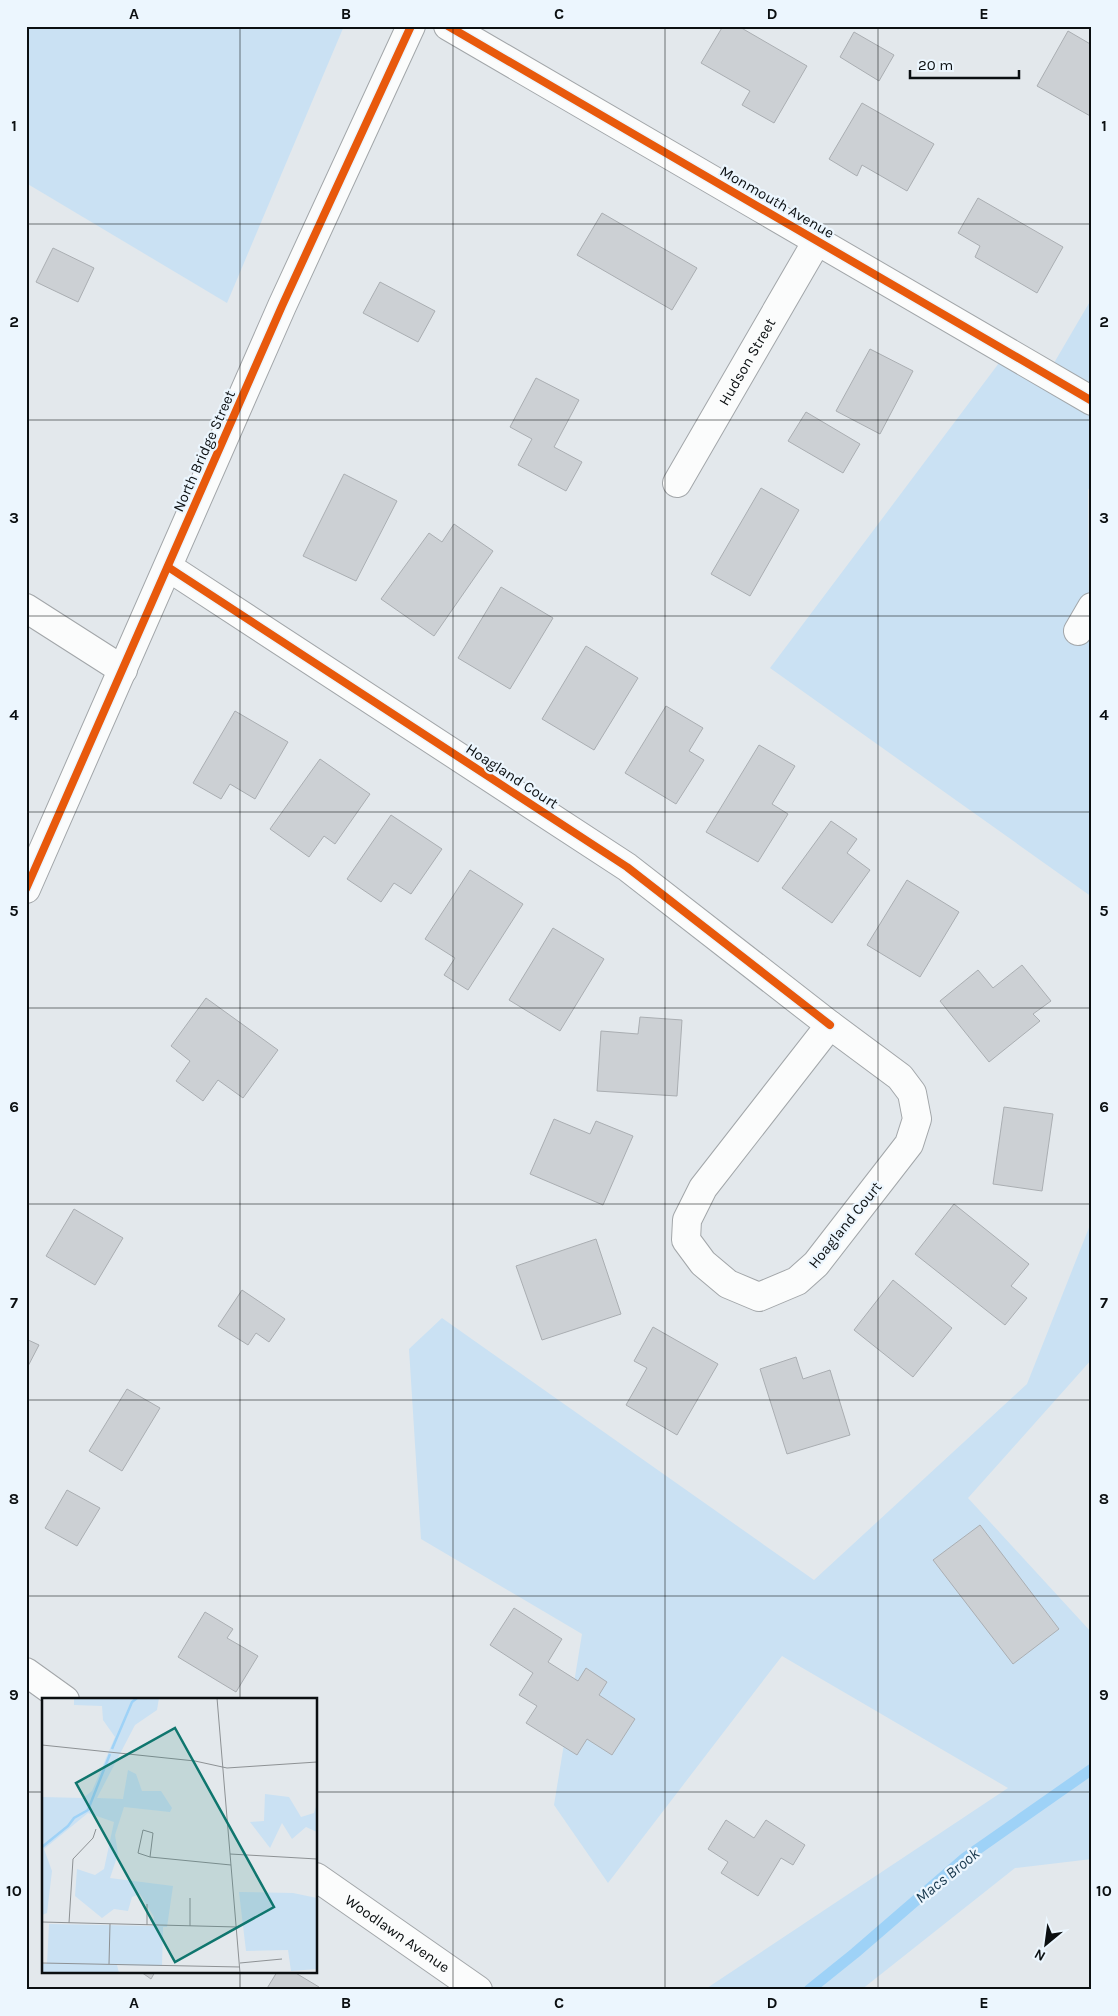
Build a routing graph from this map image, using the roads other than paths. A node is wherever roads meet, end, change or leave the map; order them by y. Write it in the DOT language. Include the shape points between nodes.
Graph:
graph roads {
  1 [pos="411,26"];
  2 [pos="448,26"];
  3 [pos="817,241"];
  4 [pos="1092,400"];
  5 [pos="677,483"];
  6 [pos="168,567"];
  7 [pos="1092,607"];
  8 [pos="26,608"];
  9 [pos="1078,631"];
  10 [pos="123,670"];
  11 [pos="26,889"];
  12 [pos="830,1025"];
  13 [pos="26,1672"];
  14 [pos="62,1698"];
  15 [pos="318,1878"];
  16 [pos="478,1990"];
  1 -- 6 [label="street, North Bridge Street" via="282,306"];
  2 -- 3 [label="street, Monmouth Avenue"];
  3 -- 4 [label="street, Monmouth Avenue"];
  3 -- 5 [label="street, Hudson Street"];
  6 -- 10 [label="street, North Bridge Street"];
  6 -- 12 [label="street, Hoagland Court" via="627,867"];
  7 -- 9 [label="street"];
  8 -- 10 [label="street"];
  10 -- 11 [label="street, North Bridge Street"];
  12 -- 12 [label="street, Hoagland Court" via="703,1188 687,1220 686,1240 703,1263 728,1284 760,1297 797,1281 816,1264 909,1144 917,1119 912,1093 900,1077"];
  13 -- 14 [label="street"];
  15 -- 16 [label="street, Woodlawn Avenue"];
}
